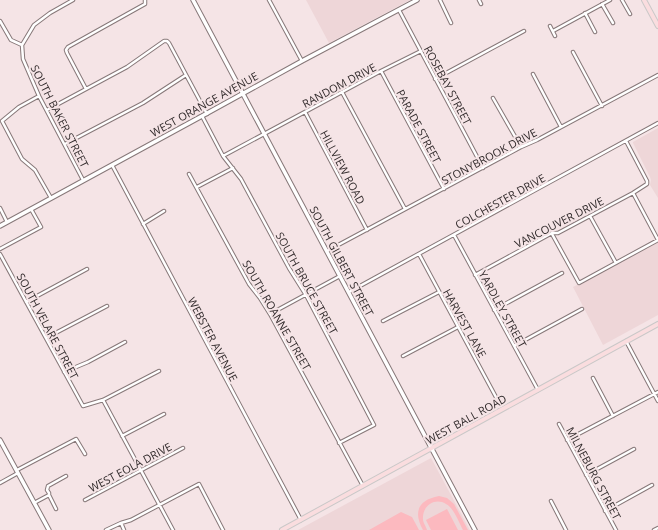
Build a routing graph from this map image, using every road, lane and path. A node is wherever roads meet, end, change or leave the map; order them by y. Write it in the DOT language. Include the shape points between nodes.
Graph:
graph roads {
  1 [pos="73,0"];
  2 [pos="145,0"];
  3 [pos="193,0"];
  4 [pos="269,0"];
  5 [pos="418,0"];
  6 [pos="440,0"];
  7 [pos="478,0"];
  8 [pos="610,0"];
  9 [pos="622,0"];
  10 [pos="644,0"];
  11 [pos="481,4"];
  12 [pos="602,4"];
  13 [pos="399,10"];
  14 [pos="585,14"];
  15 [pos="630,14"];
  16 [pos="656,19"];
  17 [pos="0,21"];
  18 [pos="452,23"];
  19 [pos="613,23"];
  20 [pos="550,26"];
  21 [pos="658,26"];
  22 [pos="524,31"];
  23 [pos="553,31"];
  24 [pos="595,32"];
  25 [pos="555,36"];
  26 [pos="22,45"];
  27 [pos="421,51"];
  28 [pos="573,52"];
  29 [pos="302,61"];
  30 [pos="381,71"];
  31 [pos="533,74"];
  32 [pos="186,75"];
  33 [pos="658,75"];
  34 [pos="435,79"];
  35 [pos="86,89"];
  36 [pos="342,92"];
  37 [pos="243,94"];
  38 [pos="39,96"];
  39 [pos="493,98"];
  40 [pos="602,106"];
  41 [pos="47,110"];
  42 [pos="305,112"];
  43 [pos="207,114"];
  44 [pos="202,116"];
  45 [pos="658,123"];
  46 [pos="561,127"];
  47 [pos="264,134"];
  48 [pos="626,141"];
  49 [pos="65,144"];
  50 [pos="521,147"];
  51 [pos="224,156"];
  52 [pos="111,165"];
  53 [pos="233,168"];
  54 [pos="483,168"];
  55 [pos="190,174"];
  56 [pos="83,180"];
  57 [pos="197,187"];
  58 [pos="444,189"];
  59 [pos="632,193"];
  60 [pos="51,198"];
  61 [pos="0,208"];
  62 [pos="32,209"];
  63 [pos="405,209"];
  64 [pos="164,211"];
  65 [pos="590,216"];
  66 [pos="7,222"];
  67 [pos="143,224"];
  68 [pos="0,226"];
  69 [pos="367,230"];
  70 [pos="552,233"];
  71 [pos="454,235"];
  72 [pos="658,240"];
  73 [pos="0,249"];
  74 [pos="327,251"];
  75 [pos="0,254"];
  76 [pos="419,254"];
  77 [pos="616,263"];
  78 [pos="87,269"];
  79 [pos="562,273"];
  80 [pos="475,275"];
  81 [pos="340,276"];
  82 [pos="349,292"];
  83 [pos="439,292"];
  84 [pos="306,295"];
  85 [pos="26,302"];
  86 [pos="107,306"];
  87 [pos="582,309"];
  88 [pos="494,310"];
  89 [pos="270,314"];
  90 [pos="383,321"];
  91 [pos="658,324"];
  92 [pos="458,327"];
  93 [pos="46,338"];
  94 [pos="626,341"];
  95 [pos="126,342"];
  96 [pos="514,346"];
  97 [pos="403,356"];
  98 [pos="159,371"];
  99 [pos="64,372"];
  100 [pos="593,378"];
  101 [pos="538,390"];
  102 [pos="658,392"];
  103 [pos="654,394"];
  104 [pos="497,399"];
  105 [pos="103,400"];
  106 [pos="658,401"];
  107 [pos="164,414"];
  108 [pos="613,416"];
  109 [pos="559,424"];
  110 [pos="122,436"];
  111 [pos="0,440"];
  112 [pos="567,440"];
  113 [pos="339,443"];
  114 [pos="183,448"];
  115 [pos="432,448"];
  116 [pos="634,449"];
  117 [pos="85,454"];
  118 [pos="141,470"];
  119 [pos="18,472"];
  120 [pos="586,474"];
  121 [pos="66,476"];
  122 [pos="0,483"];
  123 [pos="652,485"];
  124 [pos="362,486"];
  125 [pos="49,494"];
  126 [pos="85,500"];
  127 [pos="550,501"];
  128 [pos="34,502"];
  129 [pos="160,504"];
  130 [pos="56,509"];
  131 [pos="605,510"];
  132 [pos="301,520"];
  133 [pos="121,523"];
  134 [pos="658,528"];
  135 [pos="49,530"];
  136 [pos="106,530"];
  137 [pos="124,530"];
  138 [pos="173,530"];
  139 [pos="223,530"];
  140 [pos="282,530"];
  141 [pos="475,530"];
  142 [pos="566,530"];
  143 [pos="616,530"];
  144 [pos="654,530"];
  1 -- 26 [label="street" via="34,25"];
  2 -- 35 [label="street" via="144,4 66,50"];
  3 -- 37 [label="street, SOUTH GILBERT STREET"];
  4 -- 29 [label="street"];
  5 -- 13 [label="street, WEST ORANGE AVENUE"];
  6 -- 18 [label="street"];
  7 -- 11 [label="street"];
  8 -- 12 [label="street"];
  9 -- 15 [label="street"];
  10 -- 16 [label="main road"];
  12 -- 14 [label="street"];
  12 -- 19 [label="street"];
  13 -- 27 [label="street, ROSEBAY STREET"];
  13 -- 29 [label="street, WEST ORANGE AVENUE"];
  14 -- 23 [label="street"];
  14 -- 24 [label="street"];
  16 -- 21 [label="main road"];
  17 -- 26 [label="street" via="11,40"];
  20 -- 23 [label="street"];
  22 -- 34 [label="street"];
  23 -- 25 [label="street"];
  26 -- 38 [label="street, SOUTH BAKER STREET" via="23,59"];
  27 -- 30 [label="street, RANDOM DRIVE"];
  27 -- 34 [label="street, ROSEBAY STREET"];
  28 -- 40 [label="street"];
  29 -- 37 [label="street, WEST ORANGE AVENUE"];
  30 -- 36 [label="street, RANDOM DRIVE"];
  30 -- 58 [label="street, PARADE STREET"];
  31 -- 46 [label="street"];
  32 -- 35 [label="street" via="167,41"];
  32 -- 43 [label="street"];
  32 -- 49 [label="street" via="143,103"];
  33 -- 40 [label="street, STONYBROOK DRIVE"];
  34 -- 54 [label="street, ROSEBAY STREET"];
  35 -- 41 [label="street"];
  36 -- 42 [label="street, RANDOM DRIVE"];
  36 -- 63 [label="street"];
  37 -- 43 [label="street, WEST ORANGE AVENUE"];
  37 -- 47 [label="street, SOUTH GILBERT STREET"];
  38 -- 41 [label="street, SOUTH BAKER STREET"];
  38 -- 60 [label="street" via="19,107 2,121 22,159 35,170"];
  39 -- 50 [label="street"];
  40 -- 46 [label="street, STONYBROOK DRIVE"];
  41 -- 49 [label="street, SOUTH BAKER STREET"];
  42 -- 47 [label="street, RANDOM DRIVE"];
  42 -- 69 [label="street, HILLVIEW ROAD"];
  43 -- 44 [label="street, WEST ORANGE AVENUE"];
  44 -- 51 [label="street, SOUTH BRUCE STREET"];
  44 -- 52 [label="street, WEST ORANGE AVENUE"];
  45 -- 48 [label="street, COLCHESTER DRIVE"];
  46 -- 50 [label="street, STONYBROOK DRIVE"];
  47 -- 51 [label="street, RANDOM DRIVE"];
  47 -- 74 [label="street, SOUTH GILBERT STREET"];
  48 -- 59 [label="street, VANCOUVER DRIVE" via="647,181 647,184"];
  48 -- 71 [label="street, COLCHESTER DRIVE"];
  49 -- 56 [label="street, SOUTH BAKER STREET"];
  50 -- 54 [label="street, STONYBROOK DRIVE"];
  51 -- 53 [label="street, SOUTH BRUCE STREET"];
  52 -- 56 [label="street, WEST ORANGE AVENUE"];
  52 -- 67 [label="street, WEBSTER AVENUE"];
  53 -- 57 [label="street"];
  53 -- 84 [label="street, SOUTH BRUCE STREET" via="288,268"];
  54 -- 58 [label="street, STONYBROOK DRIVE"];
  55 -- 57 [label="street, SOUTH ROANNE STREET"];
  56 -- 60 [label="street, WEST ORANGE AVENUE"];
  57 -- 89 [label="street, SOUTH ROANNE STREET" via="249,284"];
  58 -- 63 [label="street, STONYBROOK DRIVE"];
  59 -- 65 [label="street, VANCOUVER DRIVE"];
  59 -- 72 [label="street"];
  60 -- 62 [label="street, WEST ORANGE AVENUE"];
  61 -- 66 [label="street"];
  62 -- 66 [label="street, WEST ORANGE AVENUE"];
  62 -- 73 [label="street" via="41,227"];
  63 -- 69 [label="street, STONYBROOK DRIVE"];
  64 -- 67 [label="street"];
  65 -- 70 [label="street, VANCOUVER DRIVE" via="558,233"];
  65 -- 77 [label="street"];
  66 -- 68 [label="street, WEST ORANGE AVENUE"];
  67 -- 132 [label="street, WEBSTER AVENUE"];
  69 -- 74 [label="street, STONYBROOK DRIVE"];
  70 -- 77 [label="street" via="579,283"];
  70 -- 80 [label="street, VANCOUVER DRIVE"];
  71 -- 76 [label="street, COLCHESTER DRIVE"];
  71 -- 80 [label="street, YARDLEY STREET"];
  72 -- 77 [label="street"];
  74 -- 81 [label="street, SOUTH GILBERT STREET"];
  75 -- 85 [label="street, SOUTH VELARE STREET"];
  76 -- 82 [label="street, COLCHESTER DRIVE"];
  76 -- 83 [label="street, HARVEST LANE"];
  78 -- 85 [label="street"];
  79 -- 88 [label="street"];
  80 -- 88 [label="street, YARDLEY STREET"];
  81 -- 82 [label="street, SOUTH GILBERT STREET"];
  81 -- 84 [label="street"];
  82 -- 115 [label="street, SOUTH GILBERT STREET"];
  83 -- 90 [label="street"];
  83 -- 92 [label="street, HARVEST LANE"];
  84 -- 89 [label="street"];
  84 -- 113 [label="street, SOUTH BRUCE STREET" via="374,424"];
  85 -- 93 [label="street, SOUTH VELARE STREET"];
  86 -- 93 [label="street"];
  87 -- 96 [label="street"];
  88 -- 96 [label="street, YARDLEY STREET"];
  89 -- 113 [label="street, SOUTH ROANNE STREET"];
  91 -- 94 [label="main road, WEST BALL ROAD"];
  92 -- 97 [label="street"];
  92 -- 104 [label="street, HARVEST LANE"];
  93 -- 99 [label="street, SOUTH VELARE STREET"];
  94 -- 101 [label="main road, WEST BALL ROAD"];
  94 -- 103 [label="street"];
  95 -- 99 [label="street"];
  96 -- 101 [label="street, YARDLEY STREET"];
  98 -- 105 [label="street"];
  99 -- 105 [label="street, SOUTH VELARE STREET" via="83,406"];
  100 -- 108 [label="street"];
  101 -- 115 [label="main road, WEST BALL ROAD"];
  102 -- 103 [label="street"];
  103 -- 106 [label="street"];
  103 -- 108 [label="street"];
  105 -- 110 [label="street"];
  107 -- 110 [label="street"];
  108 -- 112 [label="street"];
  109 -- 112 [label="street, MILNEBURG STREET"];
  110 -- 118 [label="street"];
  111 -- 119 [label="street"];
  112 -- 120 [label="street, MILNEBURG STREET"];
  113 -- 124 [label="street, SOUTH ROANNE STREET"];
  114 -- 118 [label="street, WEST EOLA DRIVE"];
  115 -- 124 [label="main road, WEST BALL ROAD"];
  115 -- 141 [label="street, SOUTH GILBERT STREET"];
  116 -- 120 [label="street"];
  117 -- 119 [label="street" via="76,439"];
  118 -- 126 [label="street, WEST EOLA DRIVE"];
  118 -- 129 [label="street"];
  119 -- 122 [label="street"];
  119 -- 128 [label="street"];
  120 -- 131 [label="street, MILNEBURG STREET"];
  121 -- 125 [label="street" via="48,486"];
  123 -- 131 [label="street"];
  124 -- 132 [label="main road, WEST BALL ROAD"];
  125 -- 128 [label="street"];
  125 -- 130 [label="street"];
  127 -- 142 [label="street"];
  128 -- 135 [label="street"];
  129 -- 133 [label="street"];
  129 -- 138 [label="street"];
  129 -- 139 [label="street" via="198,484"];
  131 -- 143 [label="street, MILNEBURG STREET"];
  132 -- 140 [label="main road, WEST BALL ROAD"];
  133 -- 136 [label="street"];
  133 -- 137 [label="street"];
  134 -- 144 [label="street"];
}
